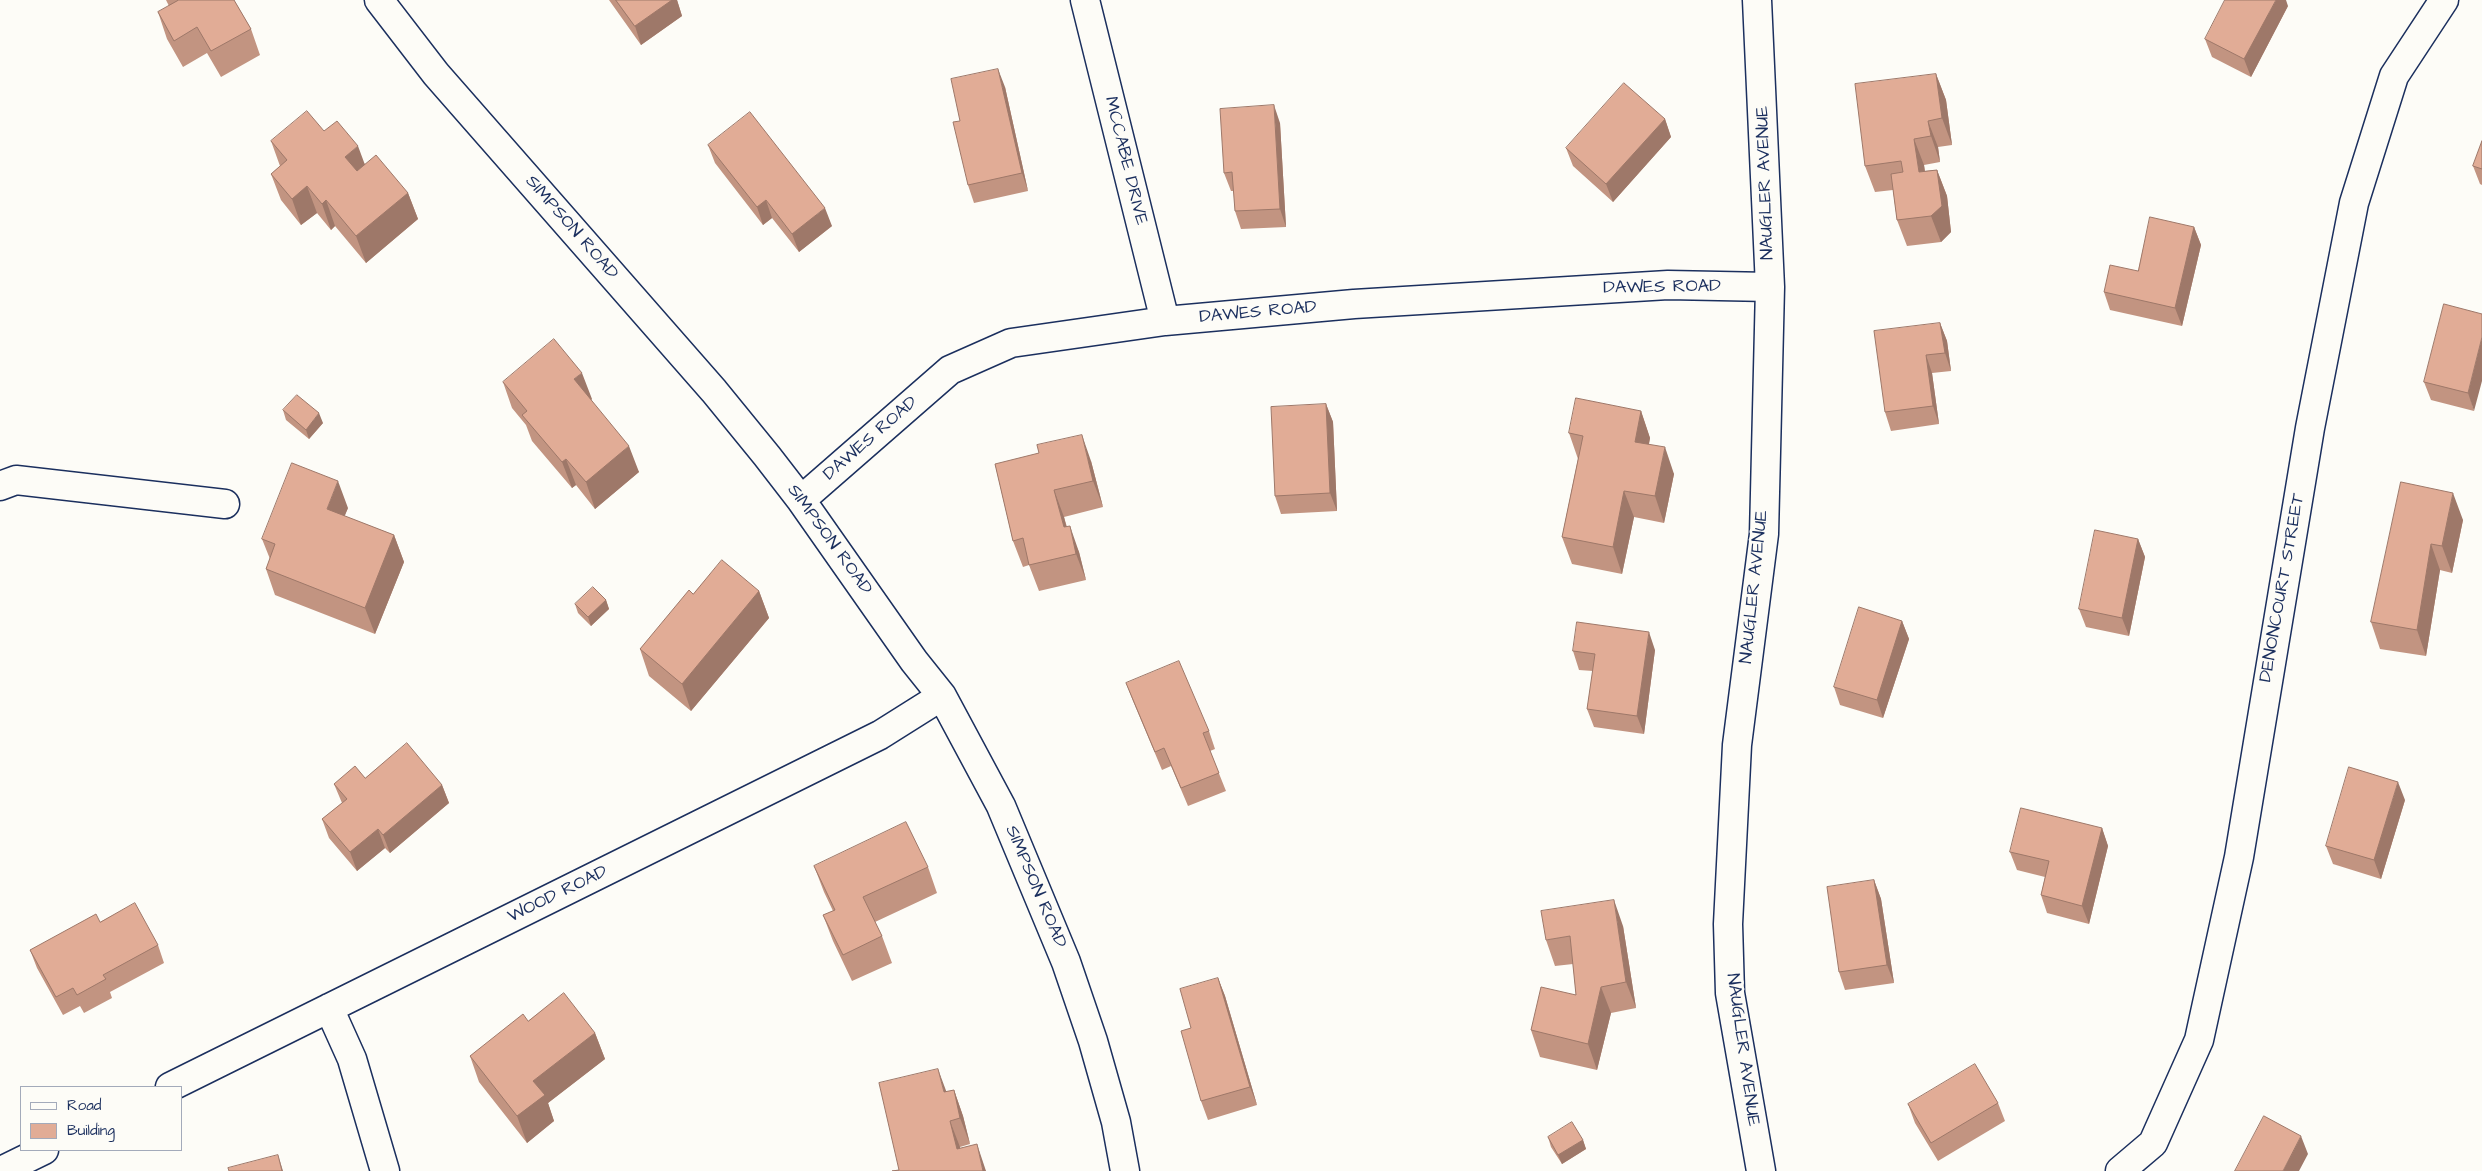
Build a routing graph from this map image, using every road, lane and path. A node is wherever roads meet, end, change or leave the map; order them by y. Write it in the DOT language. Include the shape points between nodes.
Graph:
graph roads {
  1 [pos="379,0"];
  2 [pos="1085,0"];
  3 [pos="1758,0"];
  4 [pos="2444,0"];
  5 [pos="1770,287"];
  6 [pos="1165,321"];
  7 [pos="0,486"];
  8 [pos="801,500"];
  9 [pos="225,504"];
  10 [pos="942,696"];
  11 [pos="329,1008"];
  12 [pos="172,1086"];
  13 [pos="42,1151"];
  14 [pos="1,1171"];
  15 [pos="385,1171"];
  16 [pos="1125,1171"];
  17 [pos="1761,1171"];
  18 [pos="2120,1171"];
  1 -- 8 [label="street, SIMPSON ROAD" via="436,74 714,391"];
  2 -- 6 [label="street, MCCABE DRIVE"];
  3 -- 5 [label="street, NAUGLER AVENUE"];
  4 -- 18 [label="street, DENONCOURT STREET" via="2394,76 2354,204 2310,428 2238,857 2199,1040 2153,1143"];
  5 -- 6 [label="street, DAWES ROAD" via="1668,285 1354,304"];
  5 -- 17 [label="street, NAUGLER AVENUE" via="1764,534 1737,744 1728,924 1730,992"];
  6 -- 8 [label="street, DAWES ROAD" via="1010,343 950,370"];
  7 -- 9 [label="street" via="16,480"];
  8 -- 10 [label="street, SIMPSON ROAD"];
  10 -- 11 [label="street, WOOD ROAD" via="880,735"];
  10 -- 16 [label="street, SIMPSON ROAD" via="1001,806 1066,962 1101,1068"];
  11 -- 12 [label="street, WOOD ROAD"];
  11 -- 15 [label="street" via="352,1059"];
  13 -- 14 [label="street"];
}
